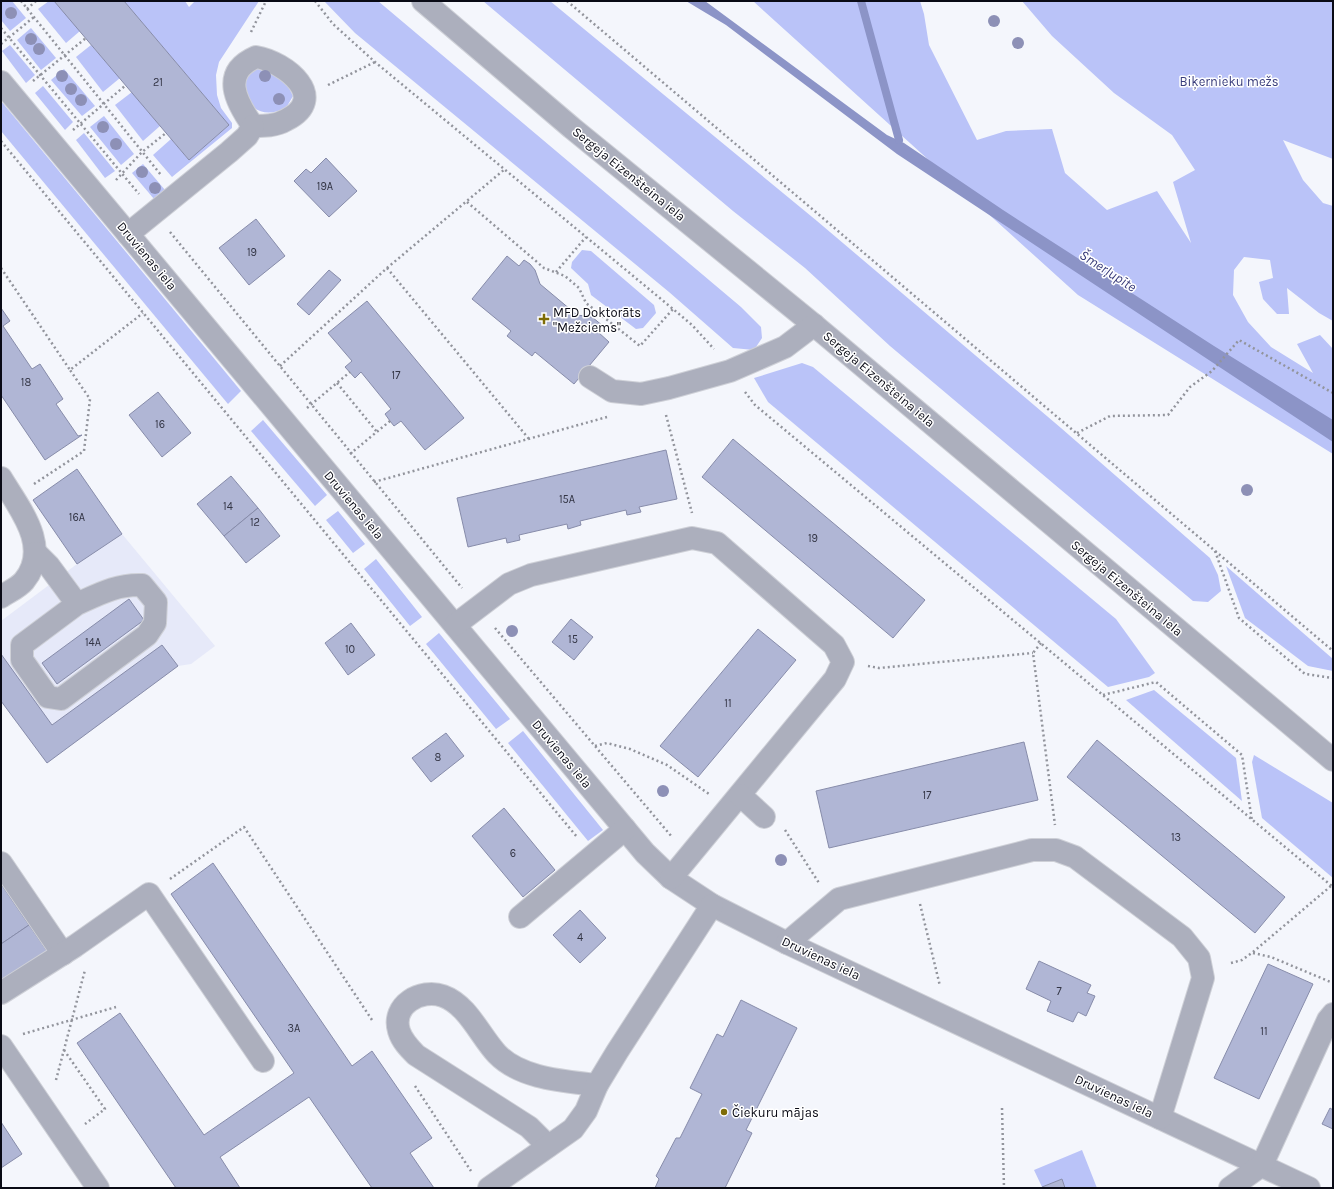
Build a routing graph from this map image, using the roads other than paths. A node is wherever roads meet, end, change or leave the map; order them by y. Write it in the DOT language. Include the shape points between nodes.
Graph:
graph roads {
  1 [pos="424,1"];
  2 [pos="7,89"];
  3 [pos="253,126"];
  4 [pos="128,234"];
  5 [pos="814,325"];
  6 [pos="590,377"];
  7 [pos="1,478"];
  8 [pos="36,553"];
  9 [pos="1,597"];
  10 [pos="77,604"];
  11 [pos="455,625"];
  12 [pos="1333,760"];
  13 [pos="734,801"];
  14 [pos="764,817"];
  15 [pos="625,829"];
  16 [pos="1,863"];
  17 [pos="671,878"];
  18 [pos="712,905"];
  19 [pos="520,917"];
  20 [pos="787,943"];
  21 [pos="69,950"];
  22 [pos="1,993"];
  23 [pos="1333,1014"];
  24 [pos="8,1041"];
  25 [pos="263,1061"];
  26 [pos="597,1085"];
  27 [pos="1160,1118"];
  28 [pos="548,1146"];
  29 [pos="1262,1165"];
  30 [pos="481,1182"];
  31 [pos="98,1188"];
  32 [pos="1230,1188"];
  33 [pos="1273,1188"];
  34 [pos="1309,1188"];
  1 -- 5 [label="street, Sergeja Eizenšteina iela" via="572,128"];
  2 -- 4 [label="street, Druvienas iela"];
  3 -- 3 [label="street" via="236,98 233,86 237,74 246,62 256,57 270,59 294,77 303,87 305,97 301,108 287,120 273,125"];
  3 -- 4 [label="street" via="248,136"];
  4 -- 11 [label="street, Druvienas iela"];
  5 -- 6 [label="street" via="785,347 730,371 641,394 612,391"];
  5 -- 12 [label="street, Sergeja Eizenšteina iela"];
  7 -- 8 [label="street" via="30,527"];
  8 -- 9 [label="street" via="30,572 23,582"];
  8 -- 10 [label="street"];
  10 -- 10 [label="street" via="22,645 22,660 48,697 61,699 147,635 154,623 156,602 142,585 126,584 111,588"];
  11 -- 13 [label="street" via="509,584 532,575 692,538 716,543 834,645 843,662 835,679"];
  11 -- 15 [label="street, Druvienas iela"];
  13 -- 14 [label="street"];
  13 -- 17 [label="street"];
  15 -- 17 [label="street, Druvienas iela"];
  15 -- 19 [label="street"];
  16 -- 21 [label="street"];
  17 -- 18 [label="street, Druvienas iela"];
  18 -- 20 [label="street, Druvienas iela"];
  18 -- 26 [label="street"];
  20 -- 27 [label="street, Druvienas iela"];
  20 -- 27 [label="street" via="839,899 1032,850 1056,850 1075,857 1182,937 1199,958 1203,978"];
  21 -- 22 [label="street"];
  21 -- 25 [label="street" via="149,894"];
  23 -- 29 [label="street"];
  24 -- 31 [label="street" via="47,1113"];
  26 -- 28 [label="street" via="586,1111 573,1129"];
  26 -- 28 [label="street" via="524,1072 498,1055 459,1006 443,996 422,994 403,1006 398,1017 399,1030 404,1042 416,1055 529,1127"];
  27 -- 29 [label="street, Druvienas iela"];
  28 -- 30 [label="street"];
  29 -- 32 [label="street"];
  29 -- 33 [label="street"];
  29 -- 34 [label="street, Druvienas iela"];
}
